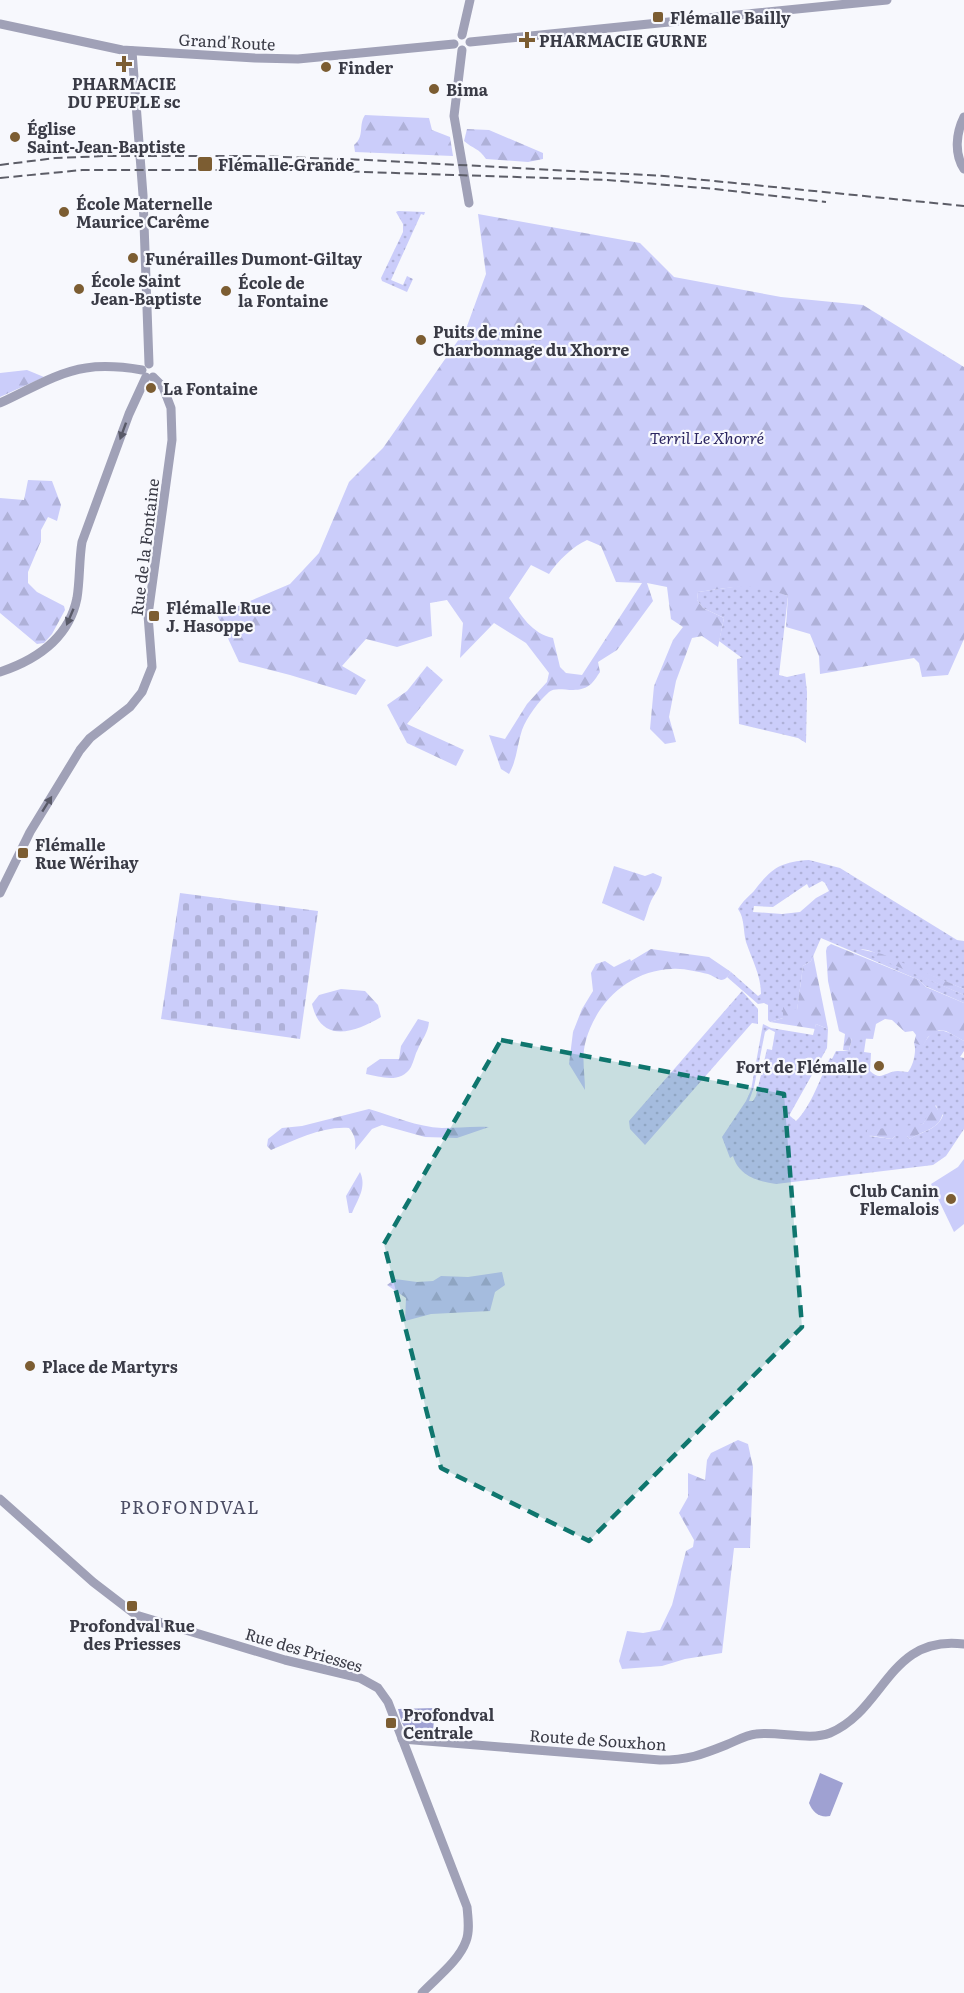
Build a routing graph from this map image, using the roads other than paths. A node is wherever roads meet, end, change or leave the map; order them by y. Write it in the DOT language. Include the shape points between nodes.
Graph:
graph roads {
  1 [pos="470,0"];
  2 [pos="887,0"];
  3 [pos="0,24"];
  4 [pos="462,35"];
  5 [pos="470,42"];
  6 [pos="454,44"];
  7 [pos="462,50"];
  8 [pos="132,51"];
  9 [pos="964,117"];
  10 [pos="964,169"];
  11 [pos="469,203"];
  12 [pos="147,372"];
  13 [pos="0,403"];
  14 [pos="0,672"];
  15 [pos="0,893"];
  16 [pos="0,1499"];
  17 [pos="964,1644"];
  18 [pos="402,1739"];
  19 [pos="422,1993"];
  1 -- 4 [label="street"];
  2 -- 5 [label="street"];
  3 -- 8 [label="street, Grand'Route"];
  4 -- 5 [label="street"];
  4 -- 6 [label="street"];
  5 -- 7 [label="street"];
  6 -- 7 [label="street"];
  6 -- 8 [label="street, Grand'Route" via="298,59"];
  7 -- 11 [label="street" via="454,116"];
  8 -- 12 [label="street" via="140,147"];
  9 -- 10 [label="street" via="957,139 959,161"];
  12 -- 13 [label="street" via="85,368"];
  12 -- 14 [label="street, one-way" via="82,542 77,598 69,620 43,652"];
  15 -- 12 [label="street, Rue de la Fontaine, one-way" via="30,832 80,750 129,707 142,692 152,667 148,615 172,440 171,408 163,387"];
  16 -- 18 [label="street, Rue des Priesses" via="136,1615 360,1678 378,1688 388,1702"];
  17 -- 18 [label="street, Route de Souxhon" via="951,1642 923,1648 905,1658 849,1723 827,1734 754,1734 683,1760"];
  18 -- 19 [label="street, Rue des Priesses" via="467,1907 466,1942"];
}
